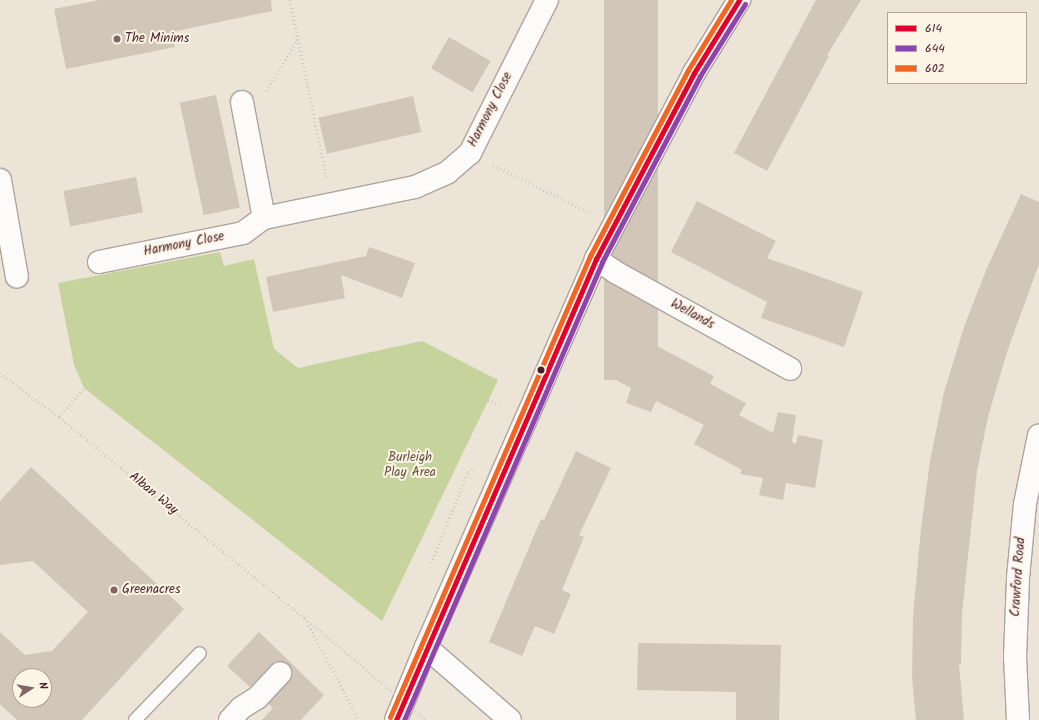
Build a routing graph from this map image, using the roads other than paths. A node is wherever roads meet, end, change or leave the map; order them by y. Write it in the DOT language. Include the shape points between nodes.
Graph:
graph roads {
  1 [pos="547,0"];
  2 [pos="739,0"];
  3 [pos="242,102"];
  4 [pos="0,180"];
  5 [pos="264,218"];
  6 [pos="596,259"];
  7 [pos="99,262"];
  8 [pos="17,277"];
  9 [pos="790,369"];
  10 [pos="1039,435"];
  11 [pos="426,647"];
  12 [pos="200,653"];
  13 [pos="280,673"];
  14 [pos="135,720"];
  15 [pos="230,720"];
  16 [pos="396,720"];
  17 [pos="510,720"];
  18 [pos="1018,720"];
  1 -- 5 [label="street, Harmony Close" via="470,153 448,172 414,187"];
  2 -- 6 [label="street" via="694,74"];
  3 -- 5 [label="street"];
  4 -- 8 [label="street"];
  5 -- 7 [label="street, Harmony Close" via="243,233"];
  6 -- 9 [label="street, Wellands"];
  6 -- 11 [label="street"];
  10 -- 18 [label="street, Crawford Road" via="1025,504 1018,578 1015,657"];
  11 -- 16 [label="street"];
  11 -- 17 [label="street"];
  12 -- 14 [label="lane"];
  13 -- 15 [label="street" via="257,698 241,708"];
}
